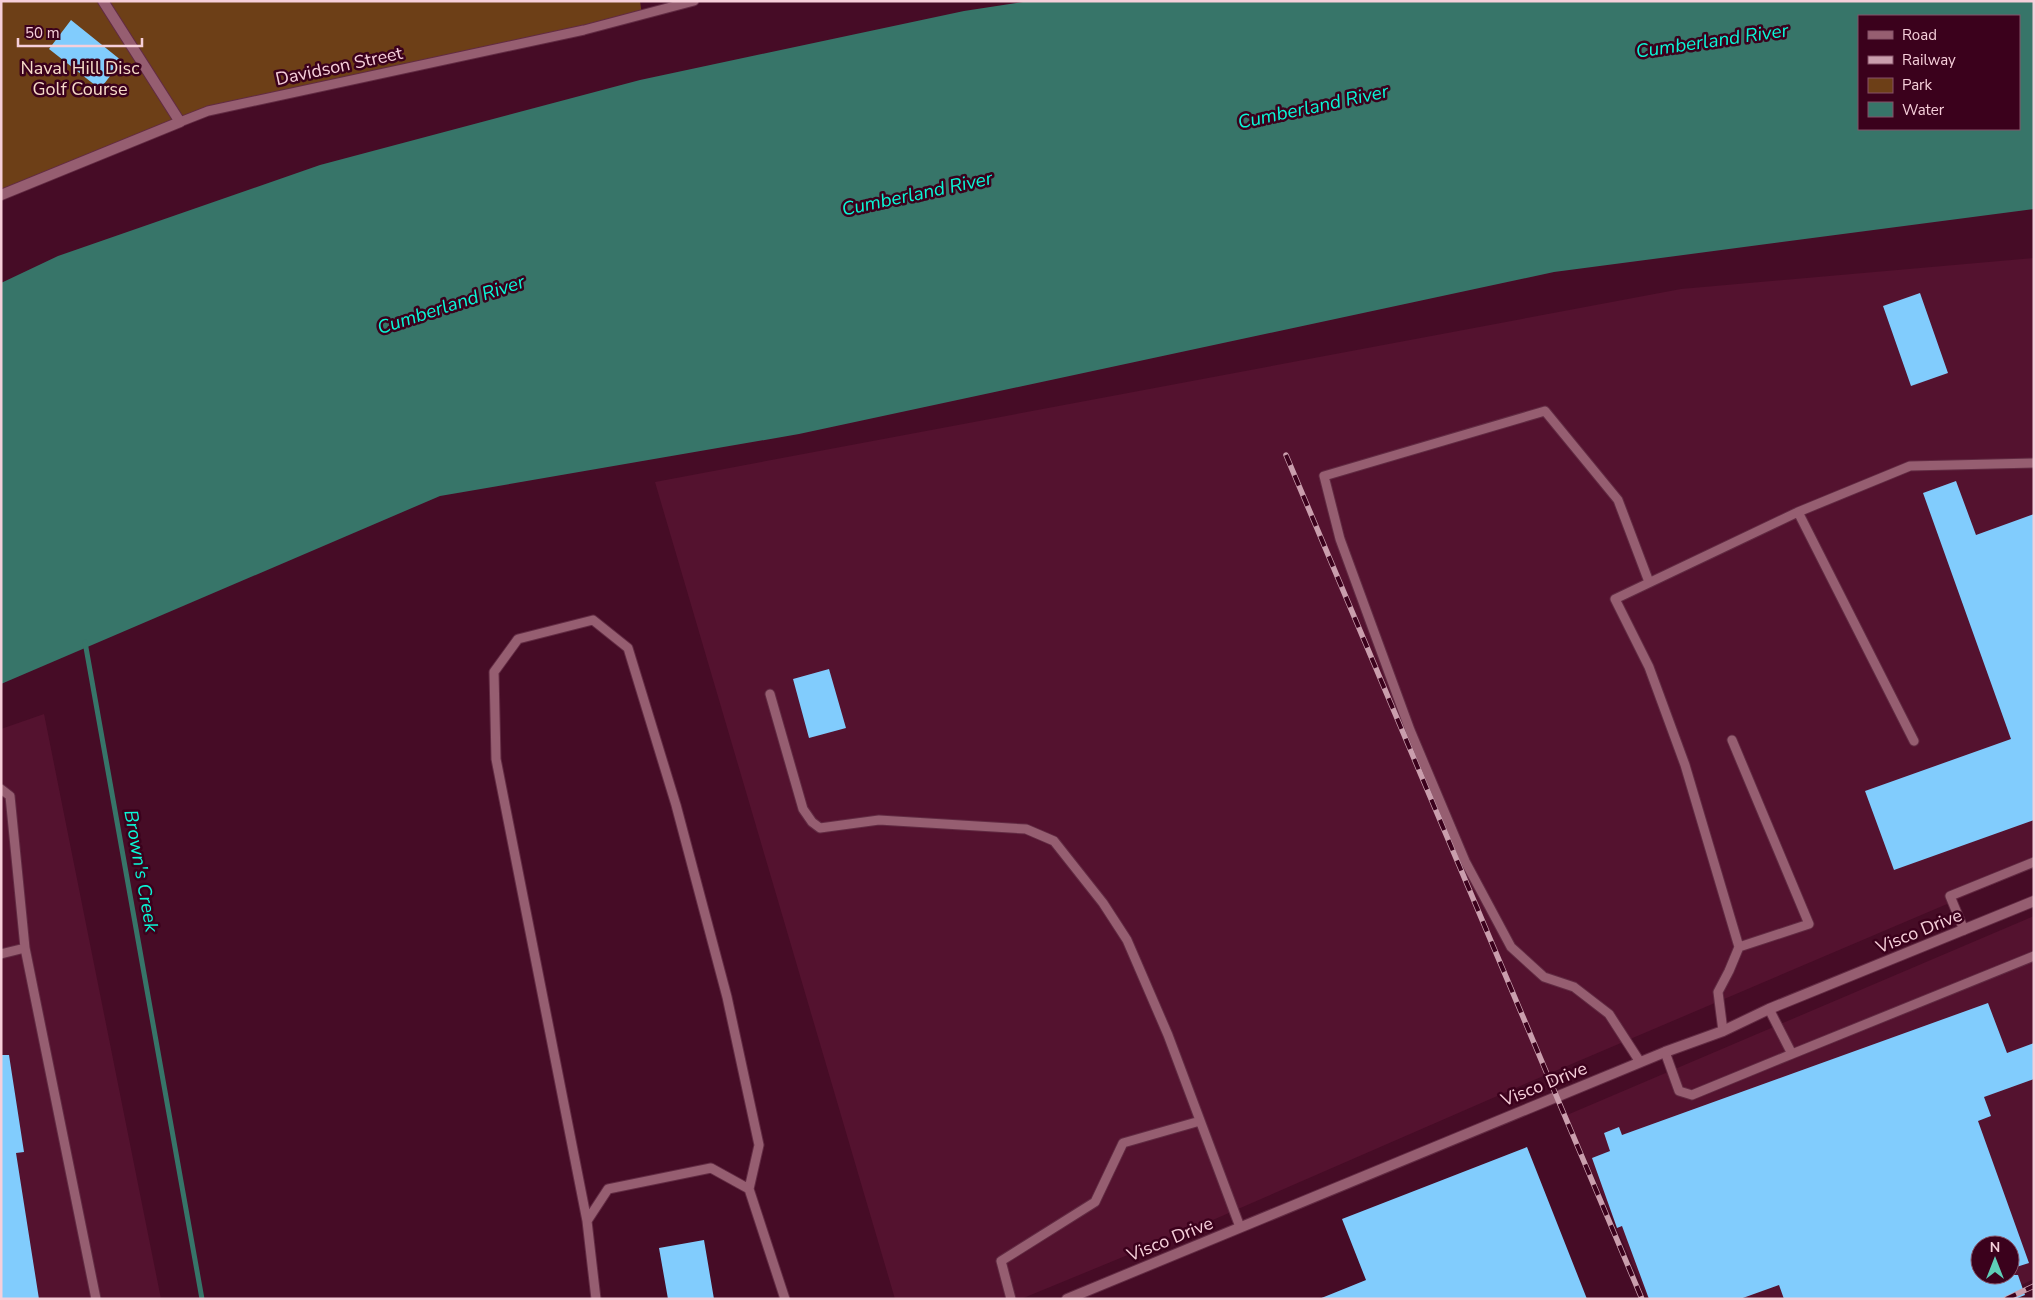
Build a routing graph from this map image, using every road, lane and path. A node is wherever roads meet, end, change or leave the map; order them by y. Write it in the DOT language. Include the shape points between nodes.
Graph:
graph roads {
  1 [pos="104,1"];
  2 [pos="694,1"];
  3 [pos="180,122"];
  4 [pos="1,195"];
  5 [pos="2034,463"];
  6 [pos="1798,512"];
  7 [pos="1649,582"];
  8 [pos="770,694"];
  9 [pos="1732,740"];
  10 [pos="1914,741"];
  11 [pos="1,789"];
  12 [pos="2034,862"];
  13 [pos="2034,901"];
  14 [pos="1964,930"];
  15 [pos="1738,947"];
  16 [pos="25,948"];
  17 [pos="1,954"];
  18 [pos="2034,956"];
  19 [pos="1769,1009"];
  20 [pos="1723,1031"];
  21 [pos="1665,1052"];
  22 [pos="1792,1054"];
  23 [pos="1640,1062"];
  24 [pos="1200,1121"];
  25 [pos="749,1189"];
  26 [pos="587,1221"];
  27 [pos="1240,1227"];
  28 [pos="96,1299"];
  29 [pos="596,1299"];
  30 [pos="785,1299"];
  31 [pos="1011,1299"];
  32 [pos="1067,1299"];
  1 -- 3 [label="street"];
  2 -- 3 [label="lane, Davidson Street" via="584,30 208,111"];
  3 -- 4 [label="street, Davidson Street"];
  5 -- 6 [label="lane" via="1910,466"];
  6 -- 7 [label="lane"];
  6 -- 10 [label="lane"];
  7 -- 15 [label="lane" via="1615,599 1649,667 1682,756"];
  7 -- 23 [label="lane" via="1618,500 1545,411 1324,476 1340,539 1410,730 1465,861 1511,947 1544,977 1574,987 1609,1014"];
  8 -- 24 [label="lane" via="803,810 820,828 878,820 1026,829 1054,841 1128,940"];
  9 -- 15 [label="lane" via="1809,924"];
  11 -- 16 [label="lane" via="10,796"];
  12 -- 14 [label="lane" via="1950,896"];
  13 -- 14 [label="street, Visco Drive"];
  14 -- 19 [label="street, Visco Drive"];
  15 -- 20 [label="lane" via="1718,992"];
  16 -- 17 [label="lane"];
  16 -- 28 [label="lane"];
  18 -- 22 [label="lane"];
  19 -- 20 [label="street, Visco Drive"];
  19 -- 22 [label="lane"];
  20 -- 21 [label="street, Visco Drive"];
  21 -- 22 [label="lane" via="1679,1091 1692,1095"];
  21 -- 23 [label="street, Visco Drive"];
  23 -- 27 [label="street, Visco Drive"];
  24 -- 27 [label="lane"];
  24 -- 31 [label="lane" via="1123,1143 1095,1202 1001,1261"];
  25 -- 26 [label="lane" via="711,1168 608,1189"];
  25 -- 26 [label="lane" via="759,1145 727,997 676,805 628,648 593,620 518,639 494,672 496,759"];
  25 -- 30 [label="lane"];
  26 -- 29 [label="lane"];
  27 -- 32 [label="street, Visco Drive"];
}
